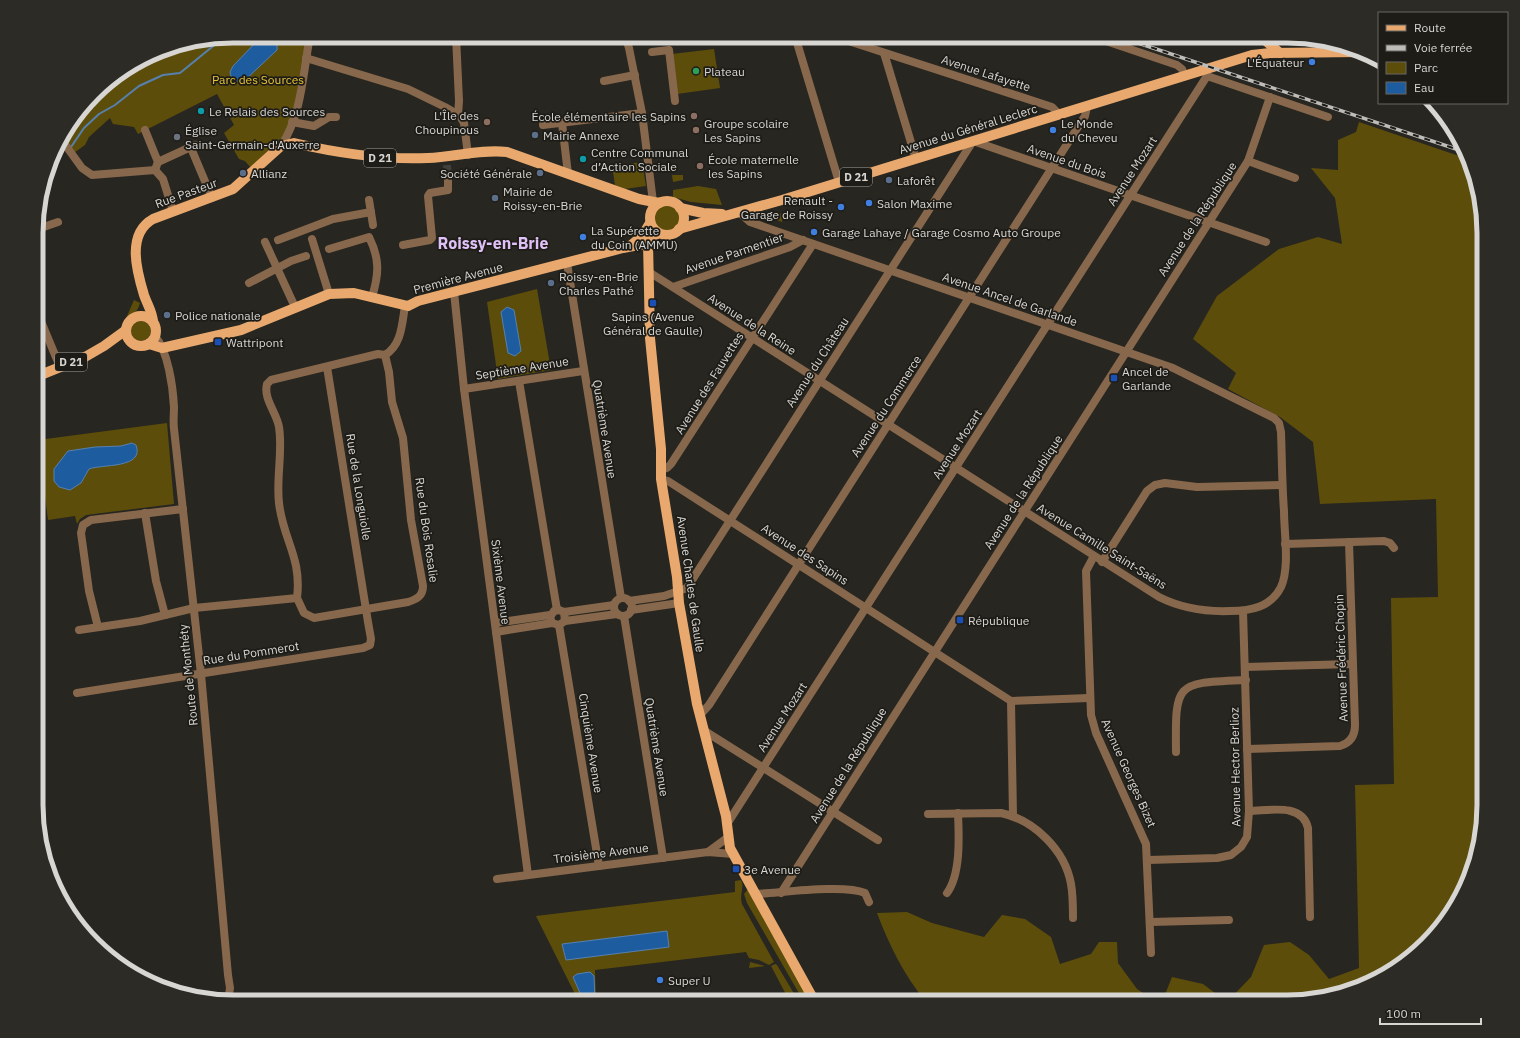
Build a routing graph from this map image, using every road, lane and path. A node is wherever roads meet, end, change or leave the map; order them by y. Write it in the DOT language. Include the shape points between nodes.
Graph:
graph roads {
  1 [pos="309,43"];
  2 [pos="456,43"];
  3 [pos="627,43"];
  4 [pos="797,43"];
  5 [pos="854,43"];
  6 [pos="1112,43"];
  7 [pos="1268,43"];
  8 [pos="1322,47"];
  9 [pos="652,52"];
  10 [pos="1346,52"];
  11 [pos="884,53"];
  12 [pos="1280,53"];
  13 [pos="1323,53"];
  14 [pos="306,58"];
  15 [pos="1206,73"];
  16 [pos="635,75"];
  17 [pos="1185,76"];
  18 [pos="604,81"];
  19 [pos="1270,97"];
  20 [pos="675,101"];
  21 [pos="1087,107"];
  22 [pos="642,113"];
  23 [pos="458,115"];
  24 [pos="1060,115"];
  25 [pos="336,117"];
  26 [pos="1328,117"];
  27 [pos="292,122"];
  28 [pos="562,123"];
  29 [pos="543,125"];
  30 [pos="145,130"];
  31 [pos="291,139"];
  32 [pos="973,141"];
  33 [pos="65,145"];
  34 [pos="468,154"];
  35 [pos="916,159"];
  36 [pos="158,162"];
  37 [pos="1248,162"];
  38 [pos="1052,168"];
  39 [pos="155,170"];
  40 [pos="568,174"];
  41 [pos="448,177"];
  42 [pos="1295,178"];
  43 [pos="839,182"];
  44 [pos="1130,196"];
  45 [pos="212,198"];
  46 [pos="369,200"];
  47 [pos="656,202"];
  48 [pos="680,208"];
  49 [pos="174,211"];
  50 [pos="371,212"];
  51 [pos="740,213"];
  52 [pos="58,222"];
  53 [pos="1209,222"];
  54 [pos="650,223"];
  55 [pos="373,225"];
  56 [pos="43,227"];
  57 [pos="679,229"];
  58 [pos="310,233"];
  59 [pos="658,233"];
  60 [pos="645,239"];
  61 [pos="278,240"];
  62 [pos="803,240"];
  63 [pos="265,242"];
  64 [pos="1266,242"];
  65 [pos="813,244"];
  66 [pos="403,245"];
  67 [pos="629,247"];
  68 [pos="329,249"];
  69 [pos="306,256"];
  70 [pos="567,263"];
  71 [pos="277,268"];
  72 [pos="649,270"];
  73 [pos="892,270"];
  74 [pos="249,283"];
  75 [pos="673,287"];
  76 [pos="144,292"];
  77 [pos="454,292"];
  78 [pos="329,294"];
  79 [pos="372,297"];
  80 [pos="969,298"];
  81 [pos="405,306"];
  82 [pos="295,307"];
  83 [pos="139,316"];
  84 [pos="153,322"];
  85 [pos="1047,325"];
  86 [pos="43,326"];
  87 [pos="126,330"];
  88 [pos="155,336"];
  89 [pos="751,338"];
  90 [pos="129,340"];
  91 [pos="149,344"];
  92 [pos="104,346"];
  93 [pos="162,348"];
  94 [pos="1126,352"];
  95 [pos="385,355"];
  96 [pos="60,367"];
  97 [pos="327,367"];
  98 [pos="583,371"];
  99 [pos="43,374"];
  100 [pos="519,381"];
  101 [pos="819,381"];
  102 [pos="464,389"];
  103 [pos="1270,415"];
  104 [pos="888,425"];
  105 [pos="956,468"];
  106 [pos="661,474"];
  107 [pos="1282,485"];
  108 [pos="182,509"];
  109 [pos="1024,512"];
  110 [pos="145,513"];
  111 [pos="731,521"];
  112 [pos="1348,542"];
  113 [pos="1285,544"];
  114 [pos="1394,548"];
  115 [pos="1094,556"];
  116 [pos="1102,562"];
  117 [pos="799,564"];
  118 [pos="678,591"];
  119 [pos="297,598"];
  120 [pos="621,598"];
  121 [pos="629,601"];
  122 [pos="679,603"];
  123 [pos="614,605"];
  124 [pos="194,608"];
  125 [pos="867,608"];
  126 [pos="366,610"];
  127 [pos="631,610"];
  128 [pos="1243,612"];
  129 [pos="165,615"];
  130 [pos="620,615"];
  131 [pos="558,618"];
  132 [pos="98,627"];
  133 [pos="495,628"];
  134 [pos="79,630"];
  135 [pos="935,651"];
  136 [pos="1352,664"];
  137 [pos="1245,667"];
  138 [pos="201,674"];
  139 [pos="1246,680"];
  140 [pos="77,693"];
  141 [pos="1090,698"];
  142 [pos="1011,701"];
  143 [pos="700,715"];
  144 [pos="703,730"];
  145 [pos="1247,748"];
  146 [pos="1176,752"];
  147 [pos="764,767"];
  148 [pos="833,811"];
  149 [pos="1249,811"];
  150 [pos="958,813"];
  151 [pos="928,814"];
  152 [pos="1013,816"];
  153 [pos="727,824"];
  154 [pos="727,838"];
  155 [pos="878,840"];
  156 [pos="708,852"];
  157 [pos="734,854"];
  158 [pos="663,858"];
  159 [pos="1148,860"];
  160 [pos="599,866"];
  161 [pos="528,874"];
  162 [pos="497,879"];
  163 [pos="781,893"];
  164 [pos="755,894"];
  165 [pos="947,894"];
  166 [pos="869,902"];
  167 [pos="1310,917"];
  168 [pos="1073,918"];
  169 [pos="1229,920"];
  170 [pos="1150,922"];
  171 [pos="1151,953"];
  172 [pos="229,995"];
  173 [pos="811,995"];
  1 -- 14 [label="street"];
  2 -- 23 [label="street"];
  3 -- 16 [label="street"];
  4 -- 43 [label="street"];
  5 -- 11 [label="street, Avenue Lafayette"];
  6 -- 17 [label="street" via="1177,65 1182,68"];
  7 -- 12 [label="main road"];
  8 -- 13 [label="street"];
  9 -- 20 [label="street" via="669,50"];
  10 -- 13 [label="main road, D 21"];
  11 -- 24 [label="street, Avenue Lafayette" via="1052,107"];
  11 -- 35 [label="street"];
  12 -- 13 [label="main road, D 21"];
  12 -- 15 [label="main road, D 21" via="1252,55"];
  14 -- 23 [label="street" via="408,89 430,98"];
  14 -- 27 [label="street" via="299,100"];
  15 -- 17 [label="main road, Avenue du Général Leclerc / D 21"];
  15 -- 19 [label="street"];
  15 -- 44 [label="street, Avenue Mozart"];
  16 -- 18 [label="street"];
  16 -- 22 [label="street"];
  17 -- 21 [label="main road, Avenue du Général Leclerc / D 21"];
  19 -- 26 [label="street"];
  19 -- 37 [label="street, Avenue de la République"];
  21 -- 24 [label="main road, Avenue du Général Leclerc / D 21"];
  21 -- 38 [label="street, Avenue du Commerce" via="1085,116"];
  22 -- 28 [label="street"];
  22 -- 47 [label="street"];
  23 -- 34 [label="street" via="466,128"];
  24 -- 32 [label="main road, Avenue du Général Leclerc / D 21"];
  25 -- 27 [label="street" via="314,126"];
  27 -- 31 [label="street"];
  28 -- 29 [label="street"];
  28 -- 40 [label="street"];
  30 -- 36 [label="street"];
  31 -- 34 [label="main road, Rue Pasteur / D 21" via="386,159 446,161"];
  31 -- 45 [label="main road, Rue Pasteur / D 21" via="233,189"];
  32 -- 35 [label="main road, Avenue du Général Leclerc / D 21"];
  32 -- 38 [label="street, Avenue du Bois"];
  32 -- 73 [label="street, Avenue du Château"];
  33 -- 39 [label="street" via="82,168 92,176"];
  34 -- 40 [label="main road, Rue Pasteur / D 21" via="507,152"];
  35 -- 43 [label="main road, Avenue du Général Leclerc / D 21"];
  36 -- 39 [label="street"];
  36 -- 45 [label="street" via="193,146"];
  37 -- 42 [label="street"];
  37 -- 53 [label="street, Avenue de la République"];
  38 -- 44 [label="street, Avenue du Bois"];
  38 -- 80 [label="street, Avenue du Commerce"];
  39 -- 49 [label="street" via="163,179"];
  40 -- 47 [label="main road, Rue Pasteur / D 21" via="639,199"];
  41 -- 66 [label="street" via="448,190 430,193 428,196 432,238"];
  43 -- 51 [label="main road, Avenue du Général Leclerc / D 21"];
  44 -- 53 [label="street, Avenue du Bois"];
  44 -- 85 [label="street, Avenue Mozart"];
  45 -- 49 [label="main road, Rue Pasteur / D 21"];
  46 -- 50 [label="street"];
  47 -- 48 [label="main road" via="672,202"];
  47 -- 54 [label="main road" via="651,210"];
  48 -- 51 [label="main road, Avenue du Général Leclerc / D 21" via="708,214"];
  48 -- 57 [label="main road" via="684,219"];
  49 -- 76 [label="main road, Rue Pasteur / D 21" via="149,221 136,241 135,253"];
  50 -- 55 [label="street"];
  50 -- 58 [label="street" via="333,218"];
  51 -- 57 [label="main road, Avenue du Général Leclerc / D 21"];
  51 -- 62 [label="street, Avenue Ancel de Garlande" via="750,222"];
  52 -- 56 [label="street"];
  53 -- 64 [label="street, Avenue du Bois"];
  53 -- 94 [label="street, Avenue de la République"];
  54 -- 59 [label="main road"];
  54 -- 60 [label="main road"];
  57 -- 59 [label="main road" via="670,235"];
  58 -- 61 [label="street"];
  58 -- 78 [label="street"];
  59 -- 60 [label="main road"];
  60 -- 67 [label="main road"];
  60 -- 72 [label="main road, Avenue Charles de Gaulle"];
  62 -- 65 [label="street, Avenue Ancel de Garlande"];
  62 -- 75 [label="street, Avenue Parmentier" via="790,247"];
  63 -- 71 [label="street"];
  65 -- 73 [label="street, Avenue Ancel de Garlande"];
  65 -- 89 [label="street, Avenue des Fauvettes"];
  67 -- 70 [label="main road, Première Avenue"];
  67 -- 72 [label="main road" via="637,251"];
  68 -- 79 [label="street" via="369,237 378,264 378,276"];
  69 -- 71 [label="street"];
  70 -- 77 [label="main road, Première Avenue"];
  70 -- 98 [label="street, Quatrième Avenue"];
  71 -- 74 [label="street"];
  71 -- 82 [label="street"];
  72 -- 75 [label="street, Avenue de la Reine"];
  72 -- 106 [label="main road, Avenue Charles de Gaulle" via="650,338 661,449"];
  73 -- 80 [label="street, Avenue Ancel de Garlande"];
  73 -- 101 [label="street, Avenue du Château"];
  75 -- 89 [label="street, Avenue de la Reine"];
  76 -- 83 [label="main road, Rue Pasteur / D 21"];
  76 -- 84 [label="main road, Rue Pasteur / D 21"];
  77 -- 81 [label="main road, Première Avenue"];
  77 -- 102 [label="street, Sixième Avenue"];
  78 -- 79 [label="main road, Première Avenue" via="354,293"];
  78 -- 82 [label="main road, Première Avenue"];
  79 -- 81 [label="main road, Première Avenue"];
  80 -- 85 [label="street, Avenue Ancel de Garlande"];
  80 -- 104 [label="street, Avenue du Commerce"];
  81 -- 95 [label="street" via="400,333 394,347"];
  82 -- 93 [label="main road, Première Avenue" via="253,326"];
  83 -- 84 [label="main road"];
  83 -- 87 [label="main road" via="130,321"];
  84 -- 88 [label="main road"];
  85 -- 94 [label="street, Avenue Ancel de Garlande"];
  85 -- 105 [label="street, Avenue Mozart"];
  86 -- 96 [label="street"];
  87 -- 90 [label="main road"];
  87 -- 92 [label="main road, D 21"];
  88 -- 91 [label="main road"];
  88 -- 93 [label="street, Route de Monthéty"];
  89 -- 101 [label="street, Avenue de la Reine"];
  89 -- 106 [label="street, Avenue des Fauvettes" via="671,464"];
  90 -- 91 [label="main road" via="140,346"];
  90 -- 92 [label="main road, D 21"];
  91 -- 93 [label="main road"];
  92 -- 96 [label="main road, D 21"];
  93 -- 108 [label="street, Route de Monthéty" via="173,397 173,422"];
  94 -- 103 [label="street, Avenue Ancel de Garlande" via="1173,368"];
  94 -- 109 [label="street, Avenue de la République"];
  95 -- 97 [label="street" via="378,354"];
  95 -- 126 [label="street, Rue du Bois Rosalie" via="392,402 403,438 411,523 423,590 420,596 413,600"];
  96 -- 99 [label="main road, D 21"];
  97 -- 119 [label="street" via="271,380 266,386 279,428 278,502 297,564"];
  97 -- 126 [label="street, Rue de la Longuiolle"];
  98 -- 100 [label="street, Septième Avenue"];
  98 -- 120 [label="street, Quatrième Avenue"];
  100 -- 102 [label="street, Septième Avenue"];
  100 -- 131 [label="street, Cinquième Avenue"];
  101 -- 104 [label="street, Avenue de la Reine"];
  101 -- 111 [label="street, Avenue du Château"];
  102 -- 133 [label="street, Sixième Avenue"];
  103 -- 107 [label="street, Avenue Camille Saint-Saëns" via="1281,429"];
  104 -- 105 [label="street, Avenue de la Reine"];
  104 -- 117 [label="street, Avenue du Commerce"];
  105 -- 109 [label="street, Avenue de la Reine"];
  105 -- 125 [label="street, Avenue Mozart"];
  106 -- 111 [label="street, Avenue des Sapins"];
  106 -- 118 [label="main road, Avenue Charles de Gaulle"];
  107 -- 113 [label="street, Avenue Camille Saint-Saëns"];
  107 -- 116 [label="street" via="1203,487 1157,484 1147,491"];
  108 -- 110 [label="street"];
  108 -- 124 [label="street, Route de Monthéty"];
  109 -- 115 [label="street, Avenue Camille Saint-Saëns"];
  109 -- 135 [label="street, Avenue de la République"];
  110 -- 129 [label="street" via="156,581"];
  110 -- 132 [label="street" via="89,520 81,527"];
  111 -- 117 [label="street, Avenue des Sapins"];
  111 -- 118 [label="street, Avenue du Château" via="687,588"];
  112 -- 113 [label="street"];
  112 -- 114 [label="street" via="1386,541"];
  112 -- 136 [label="street, Avenue Frédéric Chopin"];
  113 -- 128 [label="street, Avenue Camille Saint-Saëns" via="1285,572 1280,588 1266,603"];
  115 -- 116 [label="street, Avenue Camille Saint-Saëns"];
  115 -- 141 [label="street, Avenue Georges Bizet" via="1086,572"];
  116 -- 128 [label="street, Avenue Camille Saint-Saëns" via="1148,591 1171,602 1198,610"];
  117 -- 125 [label="street, Avenue des Sapins"];
  117 -- 143 [label="street, Avenue du Commerce"];
  118 -- 121 [label="street" via="664,596"];
  118 -- 122 [label="main road, Avenue Charles de Gaulle"];
  119 -- 124 [label="street"];
  119 -- 126 [label="street, Rue du Bois Rosalie" via="304,614 312,618"];
  120 -- 121 [label="street"];
  120 -- 123 [label="street"];
  121 -- 127 [label="street"];
  122 -- 127 [label="street"];
  122 -- 143 [label="main road, Avenue Charles de Gaulle"];
  123 -- 130 [label="street"];
  123 -- 131 [label="street"];
  124 -- 129 [label="street"];
  124 -- 138 [label="street, Route de Monthéty"];
  125 -- 135 [label="street, Avenue des Sapins"];
  125 -- 147 [label="street, Avenue Mozart"];
  126 -- 138 [label="street, Rue du Pommerot" via="371,639 367,647"];
  127 -- 130 [label="street"];
  128 -- 137 [label="street, Avenue Hector Berlioz"];
  129 -- 132 [label="street"];
  130 -- 131 [label="street"];
  130 -- 158 [label="street, Quatrième Avenue"];
  131 -- 133 [label="street"];
  131 -- 160 [label="street, Cinquième Avenue"];
  132 -- 134 [label="street"];
  133 -- 161 [label="street, Sixième Avenue"];
  135 -- 142 [label="street, Avenue des Sapins"];
  135 -- 148 [label="street, Avenue de la République"];
  136 -- 137 [label="street"];
  136 -- 145 [label="street, Avenue Frédéric Chopin" via="1355,727 1348,742 1338,746"];
  137 -- 139 [label="street, Avenue Hector Berlioz"];
  138 -- 140 [label="street, Rue du Pommerot"];
  138 -- 172 [label="street, Route de Monthéty"];
  139 -- 145 [label="street, Avenue Hector Berlioz"];
  139 -- 146 [label="street" via="1200,682 1186,688 1176,705"];
  141 -- 142 [label="street"];
  141 -- 159 [label="street, Avenue Georges Bizet" via="1094,727 1141,832"];
  142 -- 152 [label="street"];
  143 -- 144 [label="main road, Avenue Charles de Gaulle"];
  144 -- 147 [label="street"];
  144 -- 153 [label="main road, Avenue Charles de Gaulle"];
  145 -- 149 [label="street, Avenue Hector Berlioz"];
  147 -- 148 [label="street"];
  147 -- 153 [label="street, Avenue Mozart"];
  148 -- 155 [label="street"];
  148 -- 163 [label="street, Avenue de la République"];
  149 -- 159 [label="street, Avenue Hector Berlioz" via="1247,837 1241,847 1231,855 1218,858"];
  149 -- 167 [label="street" via="1290,810 1299,814 1305,821 1308,828"];
  150 -- 151 [label="street"];
  150 -- 152 [label="street" via="990,812"];
  150 -- 165 [label="street" via="959,848 952,886"];
  152 -- 168 [label="street" via="1042,835 1059,855 1072,885"];
  153 -- 154 [label="main road, Avenue Charles de Gaulle"];
  154 -- 156 [label="street, Troisième Avenue"];
  154 -- 157 [label="main road, Avenue Charles de Gaulle"];
  156 -- 157 [label="street, Troisième Avenue"];
  156 -- 158 [label="street, Troisième Avenue"];
  157 -- 164 [label="main road, Avenue Charles de Gaulle"];
  158 -- 160 [label="street, Troisième Avenue"];
  159 -- 170 [label="street, Avenue Georges Bizet"];
  160 -- 161 [label="street, Troisième Avenue"];
  161 -- 162 [label="street, Troisième Avenue"];
  163 -- 164 [label="street"];
  163 -- 166 [label="street" via="858,891 865,893"];
  164 -- 173 [label="main road, Avenue Charles de Gaulle"];
  169 -- 170 [label="street"];
  170 -- 171 [label="street, Avenue Georges Bizet"];
}
